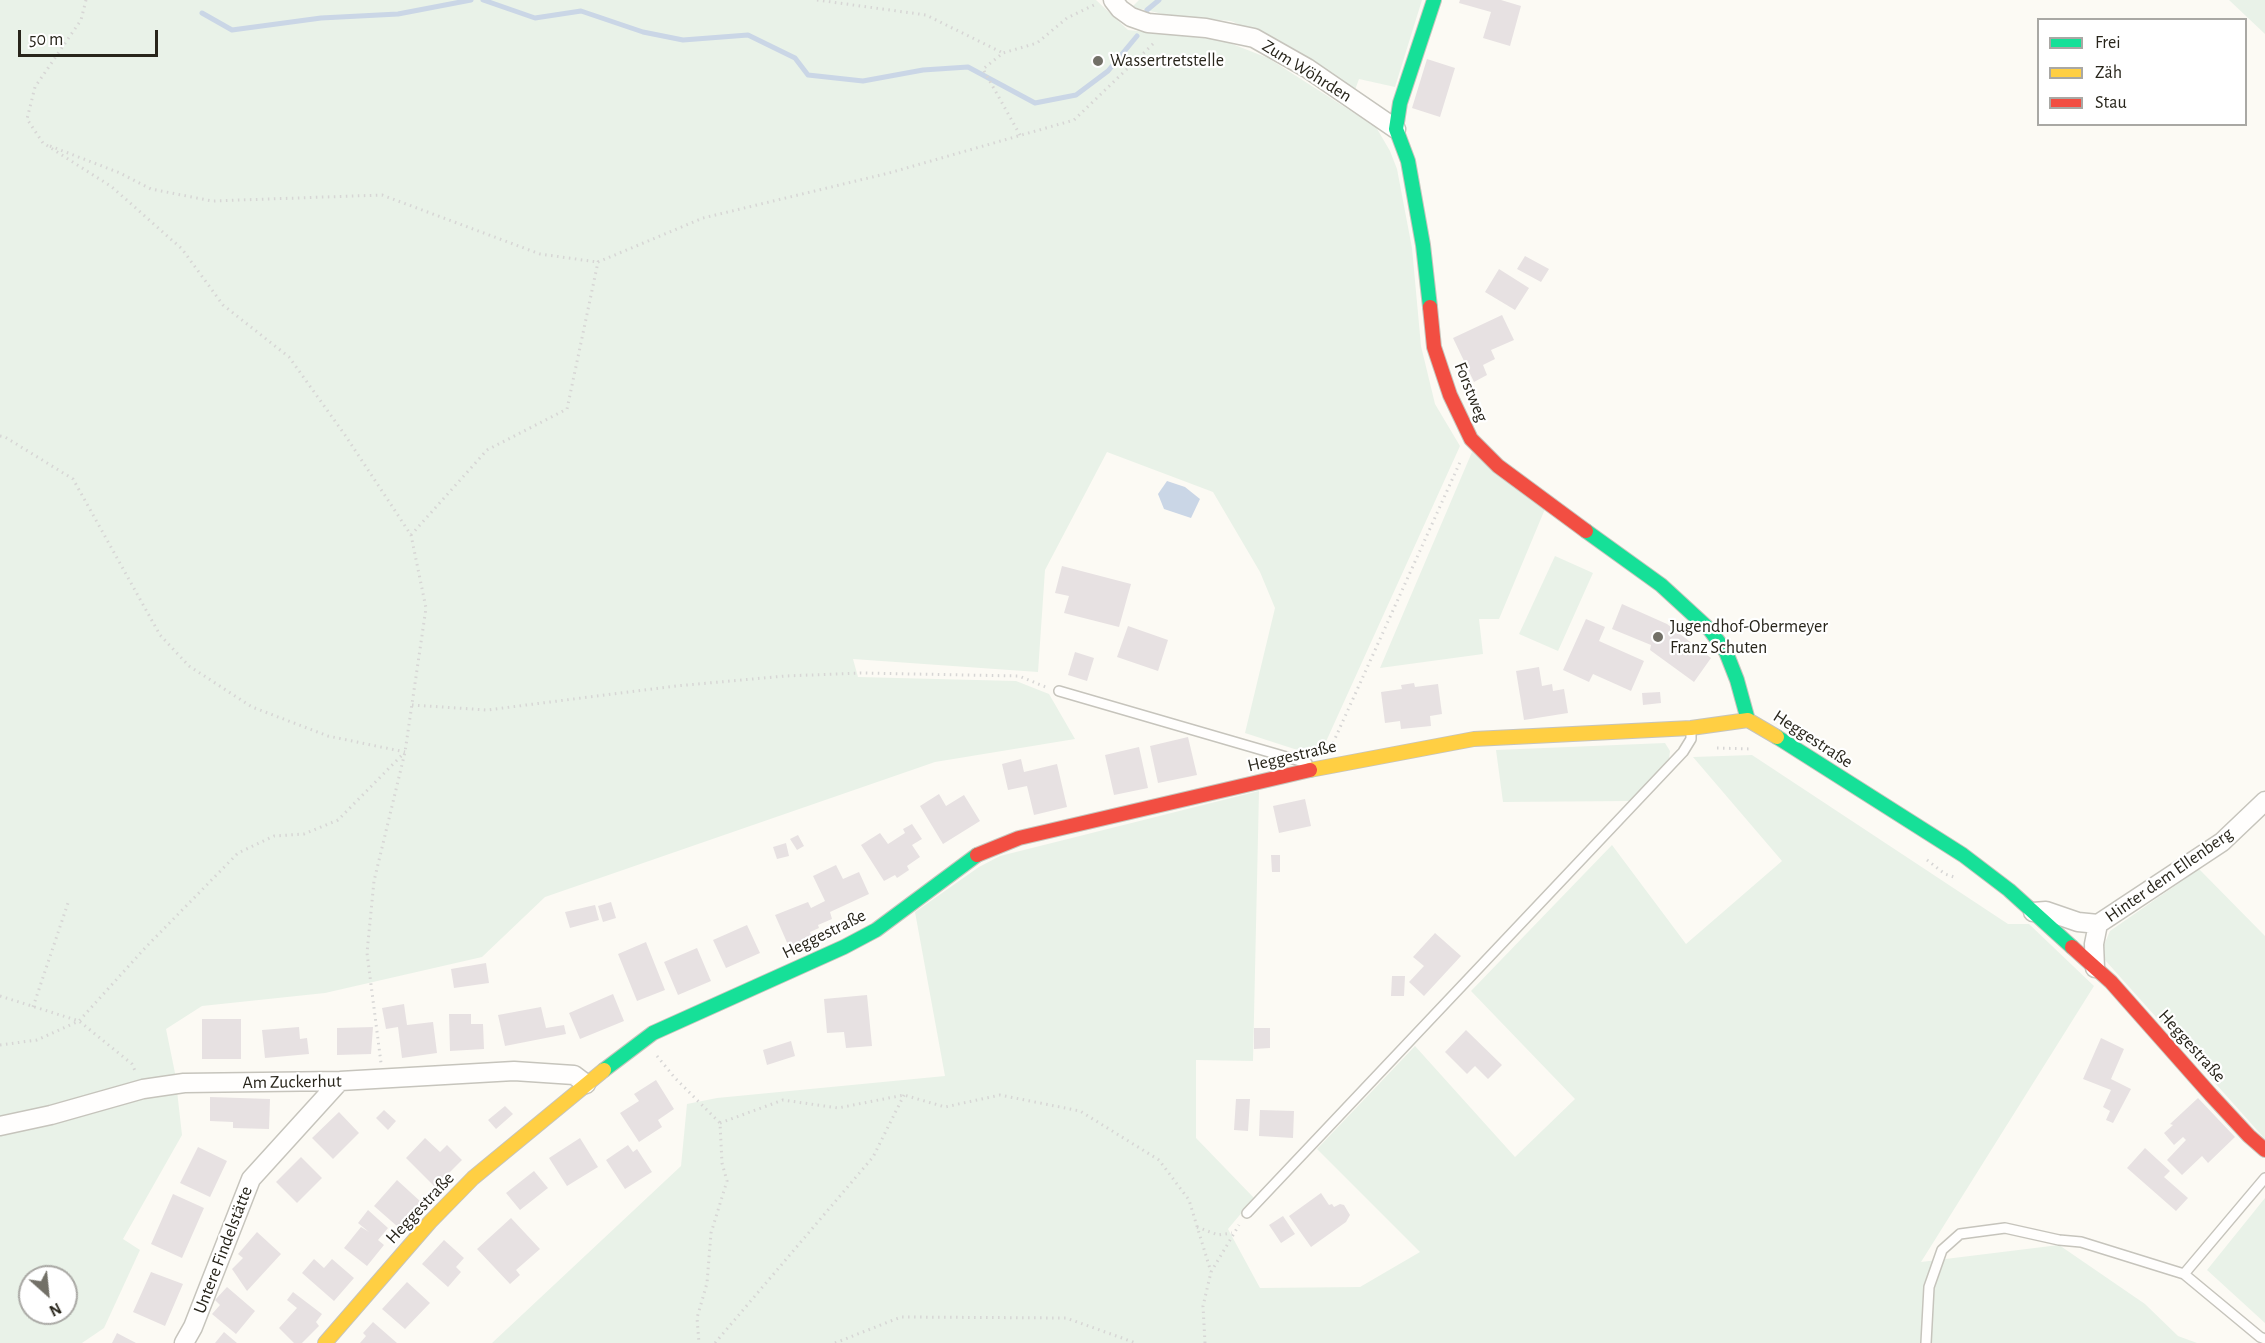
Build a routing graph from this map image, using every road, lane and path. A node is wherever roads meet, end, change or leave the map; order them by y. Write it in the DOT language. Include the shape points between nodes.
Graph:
graph roads {
  1 [pos="86,0"];
  2 [pos="817,0"];
  3 [pos="1104,0"];
  4 [pos="1113,0"];
  5 [pos="1434,0"];
  6 [pos="1170,25"];
  7 [pos="1003,53"];
  8 [pos="1396,129"];
  9 [pos="1020,135"];
  10 [pos="43,143"];
  11 [pos="598,262"];
  12 [pos="0,436"];
  13 [pos="1470,439"];
  14 [pos="411,536"];
  15 [pos="1059,691"];
  16 [pos="412,705"];
  17 [pos="1748,720"];
  18 [pos="1691,728"];
  19 [pos="1756,750"];
  20 [pos="405,752"];
  21 [pos="1683,752"];
  22 [pos="1323,767"];
  23 [pos="2265,801"];
  24 [pos="1920,855"];
  25 [pos="1954,877"];
  26 [pos="68,903"];
  27 [pos="2033,912"];
  28 [pos="2098,924"];
  29 [pos="2095,968"];
  30 [pos="0,996"];
  31 [pos="33,1007"];
  32 [pos="79,1021"];
  33 [pos="644,1041"];
  34 [pos="0,1045"];
  35 [pos="383,1079"];
  36 [pos="340,1081"];
  37 [pos="586,1084"];
  38 [pos="143,1089"];
  39 [pos="904,1095"];
  40 [pos="720,1123"];
  41 [pos="0,1126"];
  42 [pos="2265,1150"];
  43 [pos="2265,1178"];
  44 [pos="1247,1213"];
  45 [pos="1197,1227"];
  46 [pos="1232,1233"];
  47 [pos="1211,1272"];
  48 [pos="2184,1274"];
  49 [pos="331,1336"];
  50 [pos="2265,1339"];
  51 [pos="184,1343"];
  52 [pos="699,1343"];
  53 [pos="715,1343"];
  54 [pos="835,1343"];
  55 [pos="1136,1343"];
  56 [pos="1205,1343"];
  57 [pos="1926,1343"];
  1 -- 10 [label="path" via="81,20 35,87 27,119"];
  2 -- 7 [label="path" via="926,15"];
  3 -- 7 [label="path" via="1067,18 1037,43"];
  4 -- 6 [label="street, Zum Wöhrden" via="1131,17"];
  5 -- 8 [label="street" via="1400,103"];
  6 -- 8 [label="street, Zum Wöhrden" via="1254,38 1307,68"];
  6 -- 9 [label="path" via="1074,120"];
  7 -- 9 [label="path" via="983,69"];
  8 -- 13 [label="street, Forstweg" via="1408,161 1421,234 1434,347"];
  9 -- 11 [label="path" via="889,173 703,218"];
  10 -- 11 [label="path" via="151,189 212,201 382,195 540,254"];
  10 -- 14 [label="path" via="112,187 182,249 223,305 289,357"];
  11 -- 14 [label="path" via="567,410 487,450"];
  12 -- 20 [label="path" via="73,479 160,635 189,666 252,707 328,736"];
  13 -- 17 [label="street, Forstweg" via="1498,466 1660,585 1710,630 1726,652"];
  13 -- 22 [label="path"];
  14 -- 16 [label="path" via="426,608"];
  15 -- 16 [label="path" via="1018,676 861,673 676,686 487,710"];
  15 -- 22 [label="lane"];
  16 -- 20 [label="path"];
  17 -- 18 [label="street, Heggestraße"];
  17 -- 27 [label="street, Heggestraße" via="1963,855"];
  18 -- 21 [label="lane" via="1691,739"];
  18 -- 22 [label="street, Heggestraße" via="1474,739"];
  19 -- 21 [label="path" via="1749,747"];
  20 -- 32 [label="path" via="338,820 304,834 274,836 238,853"];
  20 -- 35 [label="path" via="374,881 368,953"];
  21 -- 44 [label="lane"];
  22 -- 33 [label="street, Heggestraße" via="1019,838 981,852 876,930"];
  23 -- 28 [label="street, Hinter dem Ellenberg" via="2222,842"];
  24 -- 25 [label="path"];
  26 -- 31 [label="path"];
  27 -- 28 [label="street, Hinter dem Ellenberg" via="2046,911"];
  27 -- 29 [label="street, Heggestraße"];
  28 -- 29 [label="street, Hinter dem Ellenberg"];
  29 -- 42 [label="street, Heggestraße"];
  30 -- 31 [label="path"];
  31 -- 32 [label="path"];
  32 -- 34 [label="path" via="37,1041"];
  32 -- 38 [label="path" via="132,1064"];
  33 -- 37 [label="street, Heggestraße"];
  33 -- 40 [label="path"];
  35 -- 36 [label="street, Am Zuckerhut"];
  35 -- 37 [label="street, Am Zuckerhut" via="514,1071 574,1075"];
  36 -- 38 [label="street, Am Zuckerhut" via="184,1083"];
  36 -- 51 [label="street, Untere Findelstätte" via="251,1179"];
  37 -- 49 [label="street, Heggestraße" via="473,1178"];
  38 -- 41 [label="street, Am Zuckerhut"];
  39 -- 40 [label="path" via="838,1108 783,1100"];
  39 -- 45 [label="path" via="945,1107 1000,1095 1080,1111 1159,1160 1189,1200"];
  39 -- 53 [label="path" via="873,1157"];
  40 -- 52 [label="path" via="727,1181 711,1233 707,1282 697,1318"];
  43 -- 48 [label="lane"];
  44 -- 46 [label="path"];
  45 -- 46 [label="path" via="1218,1234"];
  45 -- 47 [label="path"];
  46 -- 47 [label="path"];
  47 -- 56 [label="path" via="1203,1306"];
  48 -- 50 [label="lane"];
  48 -- 57 [label="lane" via="2081,1242 2005,1228 1960,1234 1942,1250 1929,1287"];
  54 -- 55 [label="path" via="901,1317 1066,1318"];
}
